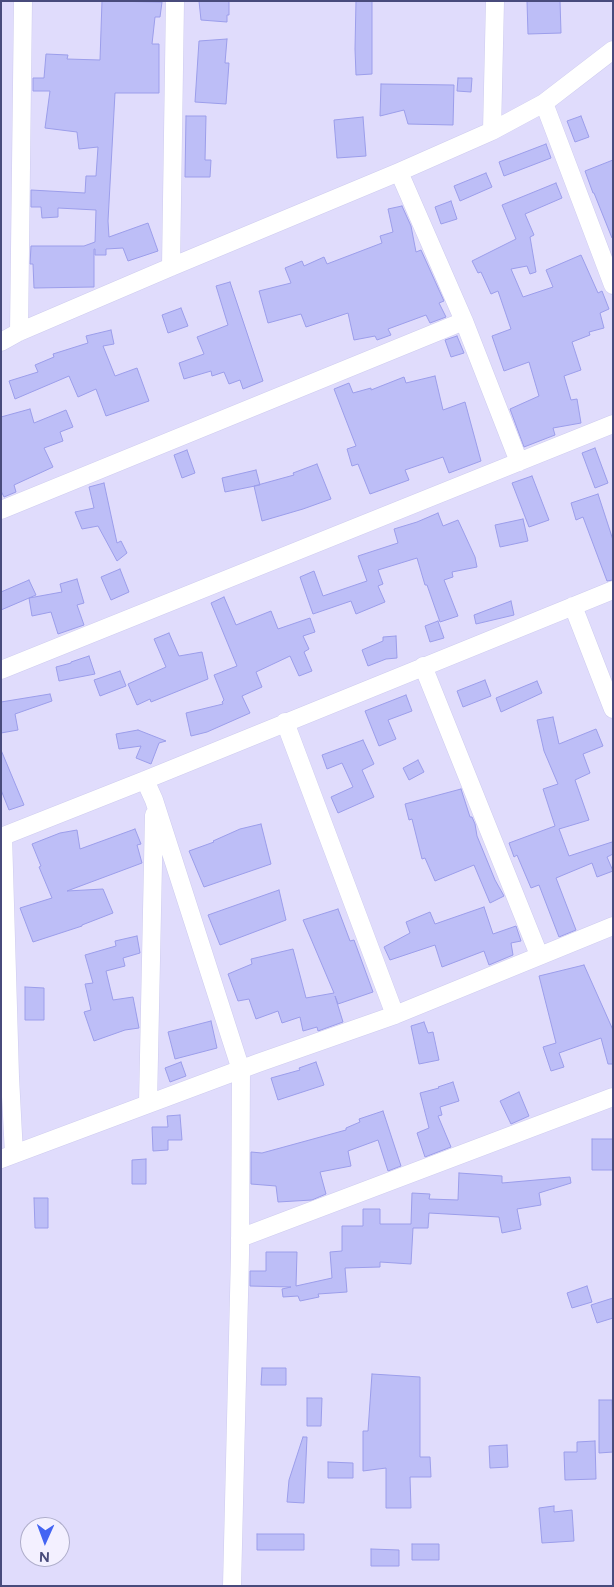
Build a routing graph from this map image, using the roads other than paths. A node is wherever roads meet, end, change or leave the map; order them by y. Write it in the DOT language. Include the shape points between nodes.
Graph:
graph roads {
  1 [pos="23,1"];
  2 [pos="175,1"];
  3 [pos="495,1"];
  4 [pos="613,50"];
  5 [pos="544,103"];
  6 [pos="492,131"];
  7 [pos="399,172"];
  8 [pos="171,267"];
  9 [pos="613,285"];
  10 [pos="464,321"];
  11 [pos="19,332"];
  12 [pos="1,342"];
  13 [pos="613,424"];
  14 [pos="518,462"];
  15 [pos="1,510"];
  16 [pos="613,590"];
  17 [pos="573,606"];
  18 [pos="424,666"];
  19 [pos="1,670"];
  20 [pos="613,709"];
  21 [pos="285,722"];
  22 [pos="145,780"];
  23 [pos="154,800"];
  24 [pos="2,836"];
  25 [pos="613,926"];
  26 [pos="539,955"];
  27 [pos="394,1015"];
  28 [pos="241,1070"];
  29 [pos="613,1097"];
  30 [pos="148,1104"];
  31 [pos="8,1157"];
  32 [pos="240,1238"];
  33 [pos="232,1586"];
  1 -- 11 [label="street"];
  2 -- 8 [label="street"];
  3 -- 6 [label="street"];
  4 -- 5 [label="street"];
  5 -- 6 [label="street"];
  5 -- 9 [label="street"];
  6 -- 7 [label="street"];
  7 -- 8 [label="street"];
  7 -- 10 [label="street"];
  8 -- 11 [label="street"];
  10 -- 14 [label="street"];
  10 -- 15 [label="street"];
  11 -- 12 [label="street"];
  13 -- 14 [label="street"];
  14 -- 19 [label="street"];
  16 -- 17 [label="street"];
  17 -- 18 [label="street"];
  17 -- 20 [label="street"];
  18 -- 21 [label="street"];
  18 -- 26 [label="street"];
  21 -- 22 [label="street"];
  21 -- 27 [label="street"];
  22 -- 23 [label="street"];
  22 -- 24 [label="street"];
  23 -- 28 [label="street"];
  23 -- 30 [label="street"];
  24 -- 31 [label="street" via="10,1077"];
  25 -- 26 [label="street"];
  26 -- 27 [label="street"];
  27 -- 28 [label="street"];
  28 -- 30 [label="street"];
  28 -- 32 [label="street"];
  29 -- 32 [label="street"];
  30 -- 31 [label="street"];
  32 -- 33 [label="street"];
}
